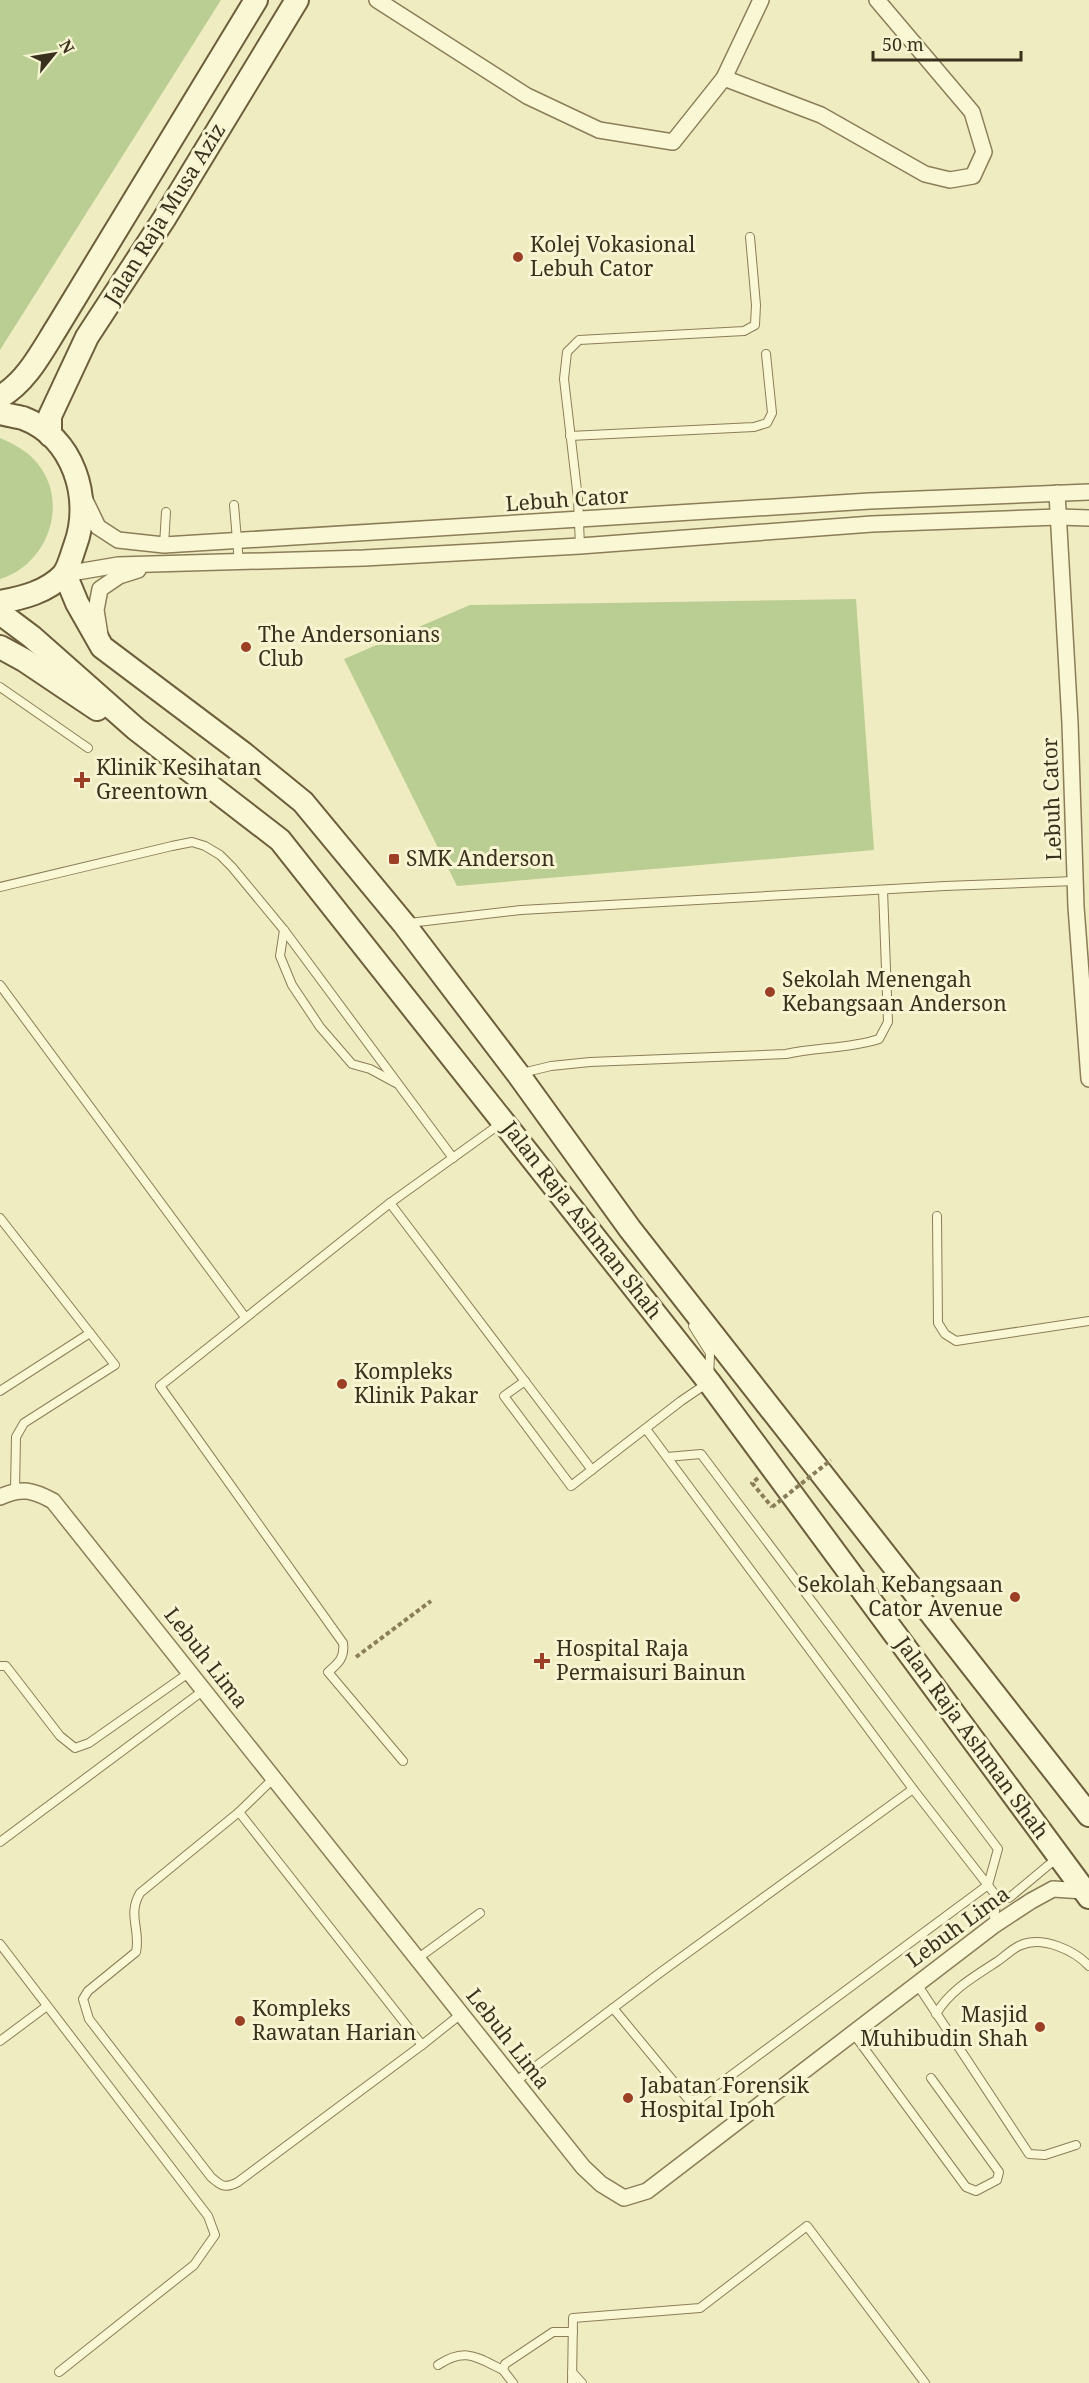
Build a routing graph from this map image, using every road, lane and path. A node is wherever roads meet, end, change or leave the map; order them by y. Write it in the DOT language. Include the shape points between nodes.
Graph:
graph roads {
  1 [pos="256,0"];
  2 [pos="297,0"];
  3 [pos="377,0"];
  4 [pos="761,0"];
  5 [pos="877,0"];
  6 [pos="724,78"];
  7 [pos="750,237"];
  8 [pos="766,354"];
  9 [pos="0,397"];
  10 [pos="0,413"];
  11 [pos="50,435"];
  12 [pos="570,436"];
  13 [pos="82,492"];
  14 [pos="1089,492"];
  15 [pos="1057,493"];
  16 [pos="234,505"];
  17 [pos="166,512"];
  18 [pos="1059,517"];
  19 [pos="1089,518"];
  20 [pos="579,520"];
  21 [pos="238,542"];
  22 [pos="164,545"];
  23 [pos="580,546"];
  24 [pos="239,562"];
  25 [pos="158,563"];
  26 [pos="65,573"];
  27 [pos="0,602"];
  28 [pos="0,613"];
  29 [pos="102,647"];
  30 [pos="0,648"];
  31 [pos="0,687"];
  32 [pos="136,729"];
  33 [pos="88,748"];
  34 [pos="1075,881"];
  35 [pos="0,887"];
  36 [pos="883,890"];
  37 [pos="404,924"];
  38 [pos="284,930"];
  39 [pos="0,985"];
  40 [pos="1086,996"];
  41 [pos="518,1074"];
  42 [pos="1089,1079"];
  43 [pos="398,1084"];
  44 [pos="504,1121"];
  45 [pos="453,1158"];
  46 [pos="390,1203"];
  47 [pos="937,1216"];
  48 [pos="0,1218"];
  49 [pos="630,1229"];
  50 [pos="246,1317"];
  51 [pos="1089,1321"];
  52 [pos="90,1333"];
  53 [pos="525,1381"];
  54 [pos="709,1382"];
  55 [pos="0,1391"];
  56 [pos="646,1429"];
  57 [pos="667,1457"];
  58 [pos="831,1460"];
  59 [pos="592,1470"];
  60 [pos="752,1483"];
  61 [pos="15,1490"];
  62 [pos="0,1497"];
  63 [pos="431,1600"];
  64 [pos="344,1652"];
  65 [pos="0,1666"];
  66 [pos="190,1672"];
  67 [pos="204,1690"];
  68 [pos="403,1761"];
  69 [pos="274,1778"];
  70 [pos="913,1789"];
  71 [pos="239,1812"];
  72 [pos="1089,1815"];
  73 [pos="0,1842"];
  74 [pos="1059,1857"];
  75 [pos="988,1885"];
  76 [pos="1087,1894"];
  77 [pos="998,1897"];
  78 [pos="480,1913"];
  79 [pos="993,1926"];
  80 [pos="0,1944"];
  81 [pos="417,1959"];
  82 [pos="1089,1966"];
  83 [pos="916,1983"];
  84 [pos="47,2006"];
  85 [pos="613,2008"];
  86 [pos="461,2014"];
  87 [pos="936,2014"];
  88 [pos="853,2033"];
  89 [pos="0,2041"];
  90 [pos="422,2045"];
  91 [pos="931,2078"];
  92 [pos="515,2082"];
  93 [pos="1076,2145"];
  94 [pos="573,2332"];
  95 [pos="438,2365"];
  96 [pos="503,2370"];
  97 [pos="59,2372"];
  98 [pos="572,2372"];
  99 [pos="513,2383"];
  100 [pos="572,2383"];
  101 [pos="582,2383"];
  102 [pos="925,2383"];
  1 -- 9 [label="main road, Jalan Raja Musa Aziz" via="57,329 29,371"];
  2 -- 11 [label="main road, Jalan Raja Musa Aziz" via="87,337 50,416"];
  3 -- 6 [label="street" via="527,96 599,130 673,142"];
  4 -- 6 [label="street"];
  5 -- 6 [label="street" via="972,112 984,152 973,176 950,180 924,174 821,115"];
  7 -- 12 [label="lane" via="755,325 744,331 579,340 567,352 564,379"];
  8 -- 12 [label="lane" via="772,413 767,423 754,427"];
  10 -- 11 [label="main road" via="24,419"];
  11 -- 13 [label="main road" via="71,461"];
  12 -- 20 [label="lane"];
  13 -- 22 [label="street, Lebuh Cator" via="98,527 118,540"];
  13 -- 26 [label="main road" via="81,530"];
  14 -- 15 [label="street"];
  15 -- 18 [label="street, Lebuh Cator"];
  15 -- 20 [label="street, Lebuh Cator"];
  16 -- 21 [label="lane"];
  17 -- 22 [label="lane"];
  18 -- 19 [label="street"];
  18 -- 23 [label="street" via="872,524"];
  18 -- 34 [label="street, Lebuh Cator"];
  20 -- 21 [label="street, Lebuh Cator"];
  20 -- 23 [label="lane"];
  21 -- 22 [label="street, Lebuh Cator"];
  21 -- 24 [label="lane"];
  23 -- 24 [label="street"];
  24 -- 25 [label="street"];
  25 -- 26 [label="street"];
  25 -- 29 [label="street" via="119,576 100,589 96,610"];
  26 -- 27 [label="main road" via="50,586"];
  26 -- 29 [label="main road, Jalan Raja Ashman Shah"];
  28 -- 32 [label="main road, Jalan Raja Ashman Shah"];
  29 -- 37 [label="main road, Jalan Raja Ashman Shah" via="303,802"];
  30 -- 32 [label="main road"];
  31 -- 33 [label="lane"];
  32 -- 44 [label="main road, Jalan Raja Ashman Shah" via="280,840"];
  34 -- 36 [label="lane"];
  34 -- 40 [label="street, Lebuh Cator"];
  35 -- 38 [label="lane" via="192,842 220,855"];
  36 -- 37 [label="lane" via="520,910"];
  36 -- 41 [label="lane" via="888,1022 879,1039 861,1045 786,1054 590,1062"];
  37 -- 41 [label="main road, Jalan Raja Ashman Shah"];
  38 -- 43 [label="lane"];
  38 -- 43 [label="lane" via="280,956 292,985 320,1027 352,1064"];
  39 -- 50 [label="lane"];
  40 -- 42 [label="street, Lebuh Cator"];
  41 -- 49 [label="main road, Jalan Raja Ashman Shah"];
  43 -- 45 [label="lane"];
  44 -- 45 [label="lane"];
  44 -- 54 [label="main road, Jalan Raja Ashman Shah"];
  45 -- 46 [label="lane"];
  46 -- 50 [label="lane"];
  46 -- 53 [label="lane"];
  47 -- 51 [label="lane" via="938,1323 945,1334 956,1341"];
  48 -- 52 [label="lane"];
  49 -- 54 [label="lane" via="710,1353"];
  49 -- 72 [label="main road, Jalan Raja Ashman Shah"];
  50 -- 64 [label="lane" via="160,1386 343,1643"];
  52 -- 55 [label="lane"];
  52 -- 61 [label="lane" via="115,1365 24,1423 16,1437"];
  53 -- 59 [label="lane"];
  53 -- 59 [label="lane" via="504,1396 571,1486"];
  54 -- 56 [label="lane"];
  54 -- 74 [label="main road, Jalan Raja Ashman Shah"];
  56 -- 57 [label="lane"];
  56 -- 59 [label="lane"];
  57 -- 70 [label="lane"];
  57 -- 75 [label="lane" via="701,1454 998,1849"];
  58 -- 60 [label="path, bridge" via="772,1507"];
  61 -- 62 [label="street"];
  61 -- 66 [label="street, Lebuh Lima" via="36,1492 53,1501"];
  63 -- 64 [label="path" via="355,1658"];
  64 -- 68 [label="lane" via="328,1672"];
  65 -- 66 [label="lane" via="6,1666 60,1736 75,1748 89,1743"];
  66 -- 67 [label="street, Lebuh Lima"];
  67 -- 69 [label="street, Lebuh Lima"];
  67 -- 73 [label="lane"];
  69 -- 71 [label="lane"];
  69 -- 81 [label="street, Lebuh Lima"];
  70 -- 75 [label="lane"];
  70 -- 85 [label="lane"];
  71 -- 90 [label="lane"];
  71 -- 90 [label="lane" via="140,1893 133,1912 136,1952 88,1990 83,1999 89,2019 211,2177 221,2186 238,2182"];
  74 -- 76 [label="main road, Jalan Raja Ashman Shah"];
  74 -- 77 [label="lane" via="1009,1898"];
  75 -- 77 [label="lane"];
  75 -- 85 [label="lane" via="698,2100 688,2099"];
  76 -- 79 [label="street, Lebuh Lima" via="1053,1889"];
  77 -- 79 [label="lane"];
  78 -- 81 [label="lane"];
  79 -- 83 [label="street, Lebuh Lima"];
  80 -- 84 [label="lane"];
  81 -- 86 [label="street, Lebuh Lima"];
  82 -- 87 [label="lane" via="1063,1948 1022,1944 954,1991"];
  83 -- 87 [label="lane"];
  83 -- 88 [label="street, Lebuh Lima"];
  84 -- 89 [label="lane"];
  84 -- 97 [label="lane" via="208,2216 215,2235 194,2265"];
  85 -- 92 [label="lane"];
  86 -- 90 [label="lane"];
  86 -- 92 [label="street, Lebuh Lima"];
  87 -- 93 [label="lane" via="1029,2154 1045,2155"];
  88 -- 91 [label="lane" via="966,2187 976,2191 997,2180 999,2172"];
  88 -- 92 [label="street, Lebuh Lima" via="647,2191 624,2198 583,2167"];
  94 -- 96 [label="lane" via="553,2332 505,2364"];
  94 -- 98 [label="lane"];
  94 -- 102 [label="lane" via="573,2318 700,2308 807,2226"];
  95 -- 96 [label="lane" via="461,2354"];
  96 -- 99 [label="lane"];
  98 -- 100 [label="lane"];
  98 -- 101 [label="lane"];
}
